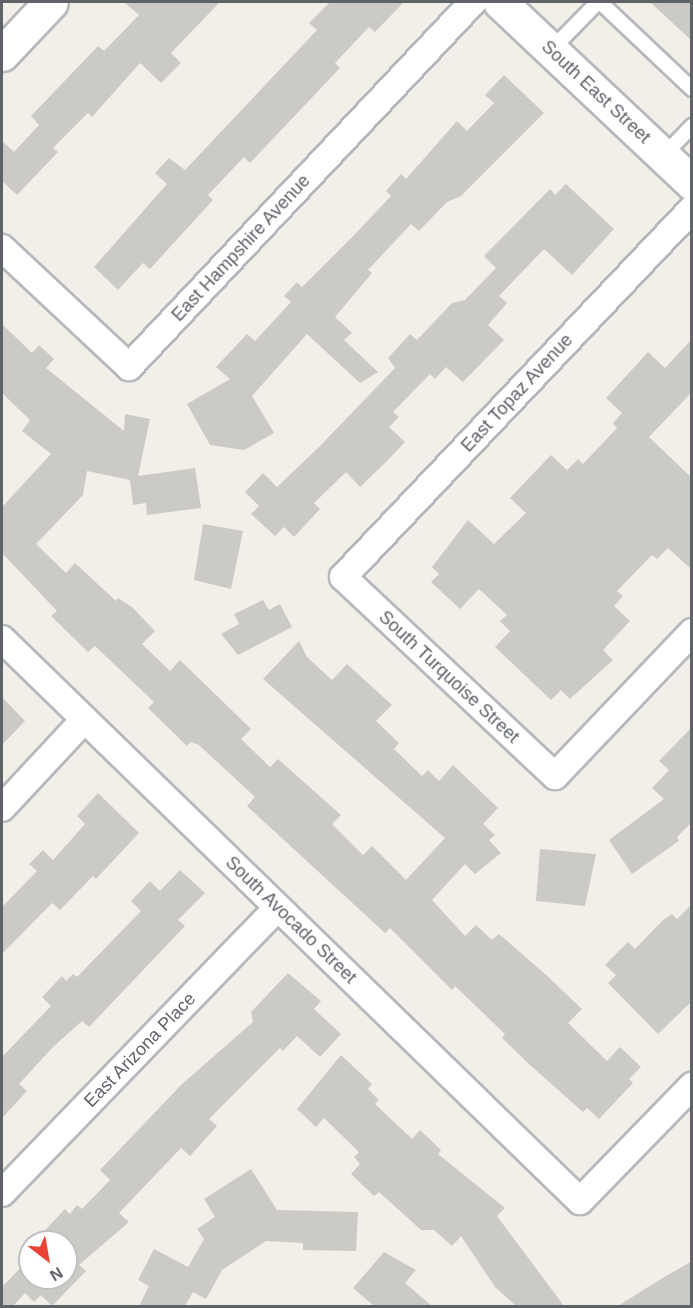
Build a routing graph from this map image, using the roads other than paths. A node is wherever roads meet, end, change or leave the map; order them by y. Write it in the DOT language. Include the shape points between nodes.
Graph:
graph roads {
  1 [pos="51,2"];
  2 [pos="473,2"];
  3 [pos="500,2"];
  4 [pos="599,2"];
  5 [pos="551,50"];
  6 [pos="2,54"];
  7 [pos="692,89"];
  8 [pos="692,126"];
  9 [pos="663,156"];
  10 [pos="692,183"];
  11 [pos="692,209"];
  12 [pos="2,248"];
  13 [pos="343,577"];
  14 [pos="692,632"];
  15 [pos="2,639"];
  16 [pos="84,720"];
  17 [pos="2,808"];
  18 [pos="278,907"];
  19 [pos="692,1086"];
  20 [pos="2,1193"];
  1 -- 6 [label="street"];
  2 -- 12 [label="street, East Hampshire Avenue" via="129,367"];
  3 -- 5 [label="street, South East Street"];
  4 -- 5 [label="lane"];
  4 -- 7 [label="lane"];
  5 -- 9 [label="street, South East Street"];
  8 -- 9 [label="lane"];
  9 -- 10 [label="street, South East Street"];
  11 -- 13 [label="street, East Topaz Avenue"];
  13 -- 14 [label="street, South Turquoise Street" via="555,776"];
  15 -- 16 [label="street, South Avocado Street"];
  16 -- 17 [label="street"];
  16 -- 18 [label="street, South Avocado Street"];
  18 -- 19 [label="street, South Avocado Street" via="580,1200"];
  18 -- 20 [label="street, East Arizona Place"];
}
